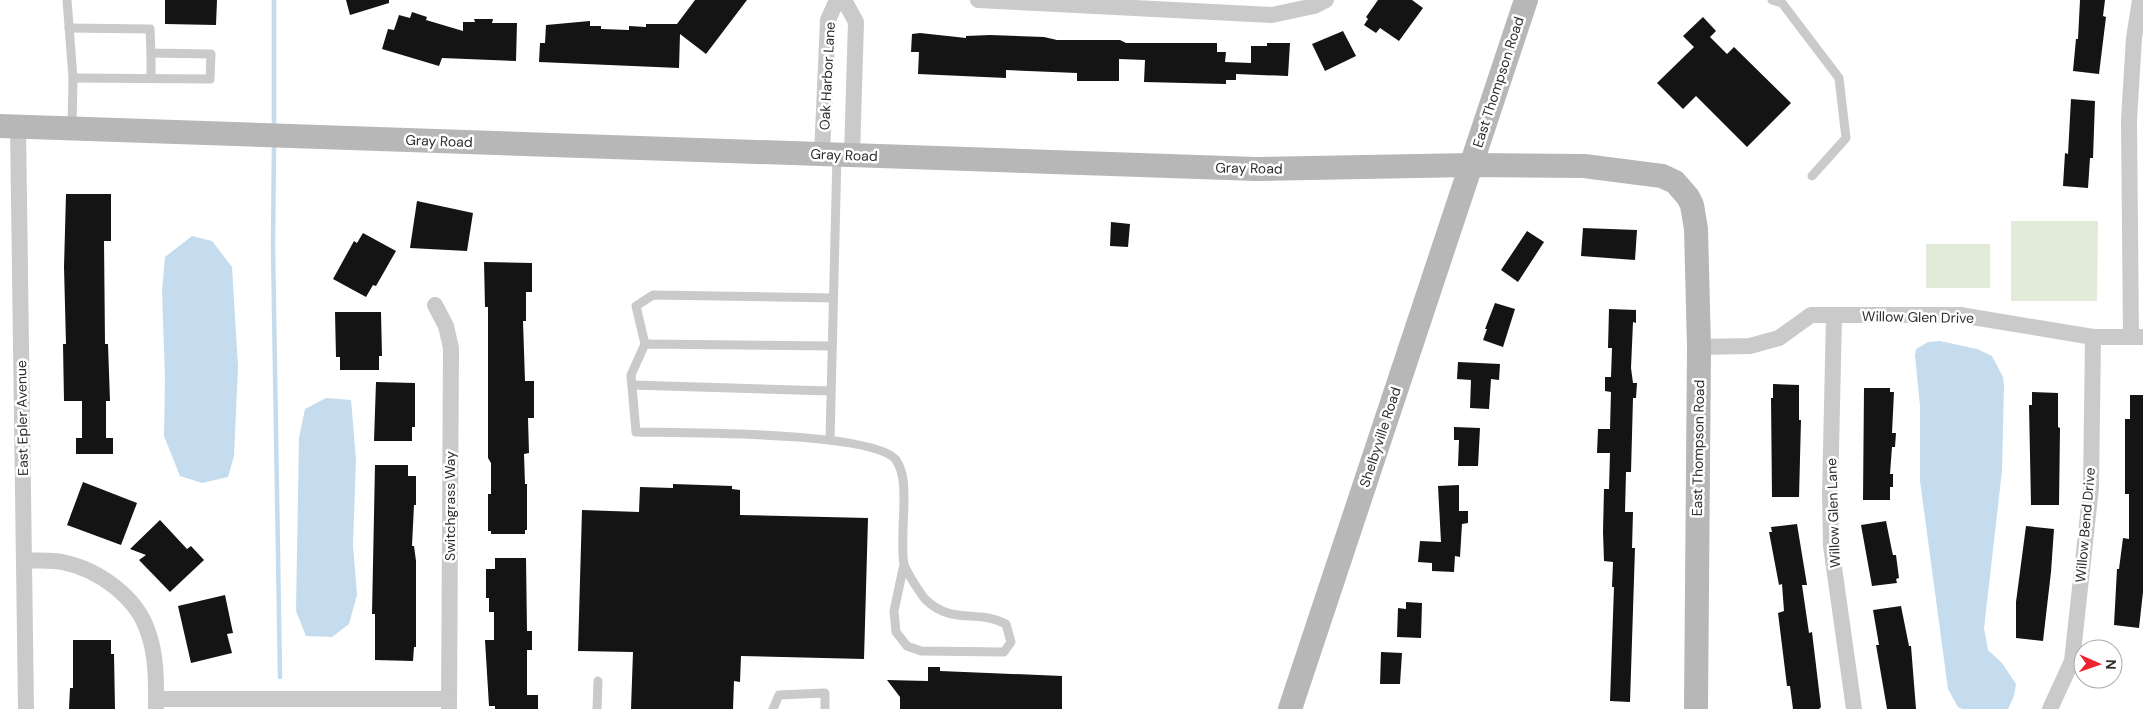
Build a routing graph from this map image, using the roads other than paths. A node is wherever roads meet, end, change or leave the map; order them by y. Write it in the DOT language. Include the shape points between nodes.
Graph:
graph roads {
  1 [pos="67,0"];
  2 [pos="837,0"];
  3 [pos="844,0"];
  4 [pos="978,0"];
  5 [pos="1326,0"];
  6 [pos="1526,0"];
  7 [pos="1772,0"];
  8 [pos="2140,0"];
  9 [pos="1075,2"];
  10 [pos="69,28"];
  11 [pos="151,53"];
  12 [pos="73,78"];
  13 [pos="151,78"];
  14 [pos="2136,120"];
  15 [pos="9,126"];
  16 [pos="72,128"];
  17 [pos="837,154"];
  18 [pos="1471,165"];
  19 [pos="1812,176"];
  20 [pos="1683,190"];
  21 [pos="833,298"];
  22 [pos="435,305"];
  23 [pos="1834,316"];
  24 [pos="2093,337"];
  25 [pos="2137,337"];
  26 [pos="645,344"];
  27 [pos="832,346"];
  28 [pos="1699,348"];
  29 [pos="632,385"];
  30 [pos="831,392"];
  31 [pos="830,440"];
  32 [pos="24,560"];
  33 [pos="904,564"];
  34 [pos="598,682"];
  35 [pos="156,704"];
  36 [pos="449,704"];
  37 [pos="26,709"];
  38 [pos="598,709"];
  39 [pos="773,709"];
  40 [pos="825,709"];
  41 [pos="1290,709"];
  42 [pos="1696,709"];
  43 [pos="1854,709"];
  44 [pos="2050,709"];
  1 -- 10 [label="lane"];
  2 -- 17 [label="street, Oak Harbor Lane" via="828,20"];
  3 -- 17 [label="street, Oak Harbor Lane" via="856,22"];
  4 -- 9 [label="street"];
  5 -- 9 [label="street" via="1314,6 1272,15"];
  6 -- 18 [label="main road, East Thompson Road"];
  7 -- 19 [label="lane" via="1782,3 1838,78 1846,138"];
  8 -- 14 [label="street" via="2134,38"];
  10 -- 11 [label="lane" via="150,29"];
  10 -- 12 [label="lane"];
  11 -- 13 [label="lane"];
  11 -- 13 [label="lane" via="211,54 210,79"];
  12 -- 13 [label="lane"];
  12 -- 16 [label="lane"];
  14 -- 25 [label="street"];
  15 -- 16 [label="main road, Gray Road"];
  15 -- 32 [label="street, East Epler Avenue"];
  16 -- 17 [label="main road, Gray Road"];
  17 -- 18 [label="main road, Gray Road" via="1256,169"];
  17 -- 21 [label="lane"];
  18 -- 20 [label="main road, Gray Road" via="1584,166 1647,172 1662,176"];
  18 -- 41 [label="main road, Shelbyville Road"];
  20 -- 28 [label="main road, East Thompson Road" via="1692,205 1696,228"];
  21 -- 26 [label="lane" via="653,295 636,306"];
  21 -- 27 [label="lane"];
  22 -- 36 [label="street, Switchgrass Way" via="446,326 451,348"];
  23 -- 24 [label="street, Willow Glen Drive" via="1960,316"];
  23 -- 28 [label="street, Willow Glen Drive" via="1811,315 1778,338 1750,346"];
  23 -- 43 [label="street, Willow Glen Lane" via="1831,546"];
  24 -- 25 [label="street, Willow Glen Drive"];
  24 -- 44 [label="street, Willow Bend Drive" via="2091,488 2072,661"];
  26 -- 27 [label="lane"];
  26 -- 29 [label="lane" via="631,375"];
  27 -- 30 [label="lane"];
  28 -- 42 [label="main road, East Thompson Road"];
  29 -- 30 [label="lane"];
  29 -- 31 [label="lane" via="636,432"];
  30 -- 31 [label="lane"];
  31 -- 33 [label="lane" via="874,447 896,459 904,482"];
  32 -- 35 [label="street" via="62,562 78,568 101,577 130,600 148,632 156,671"];
  32 -- 37 [label="street, East Epler Avenue"];
  33 -- 33 [label="lane" via="925,599 945,614 994,617 1006,624 1011,642 1004,652 921,651 908,646 896,632 894,611"];
  34 -- 38 [label="lane"];
  35 -- 36 [label="street"];
  39 -- 40 [label="lane" via="779,695 826,693"];
}
